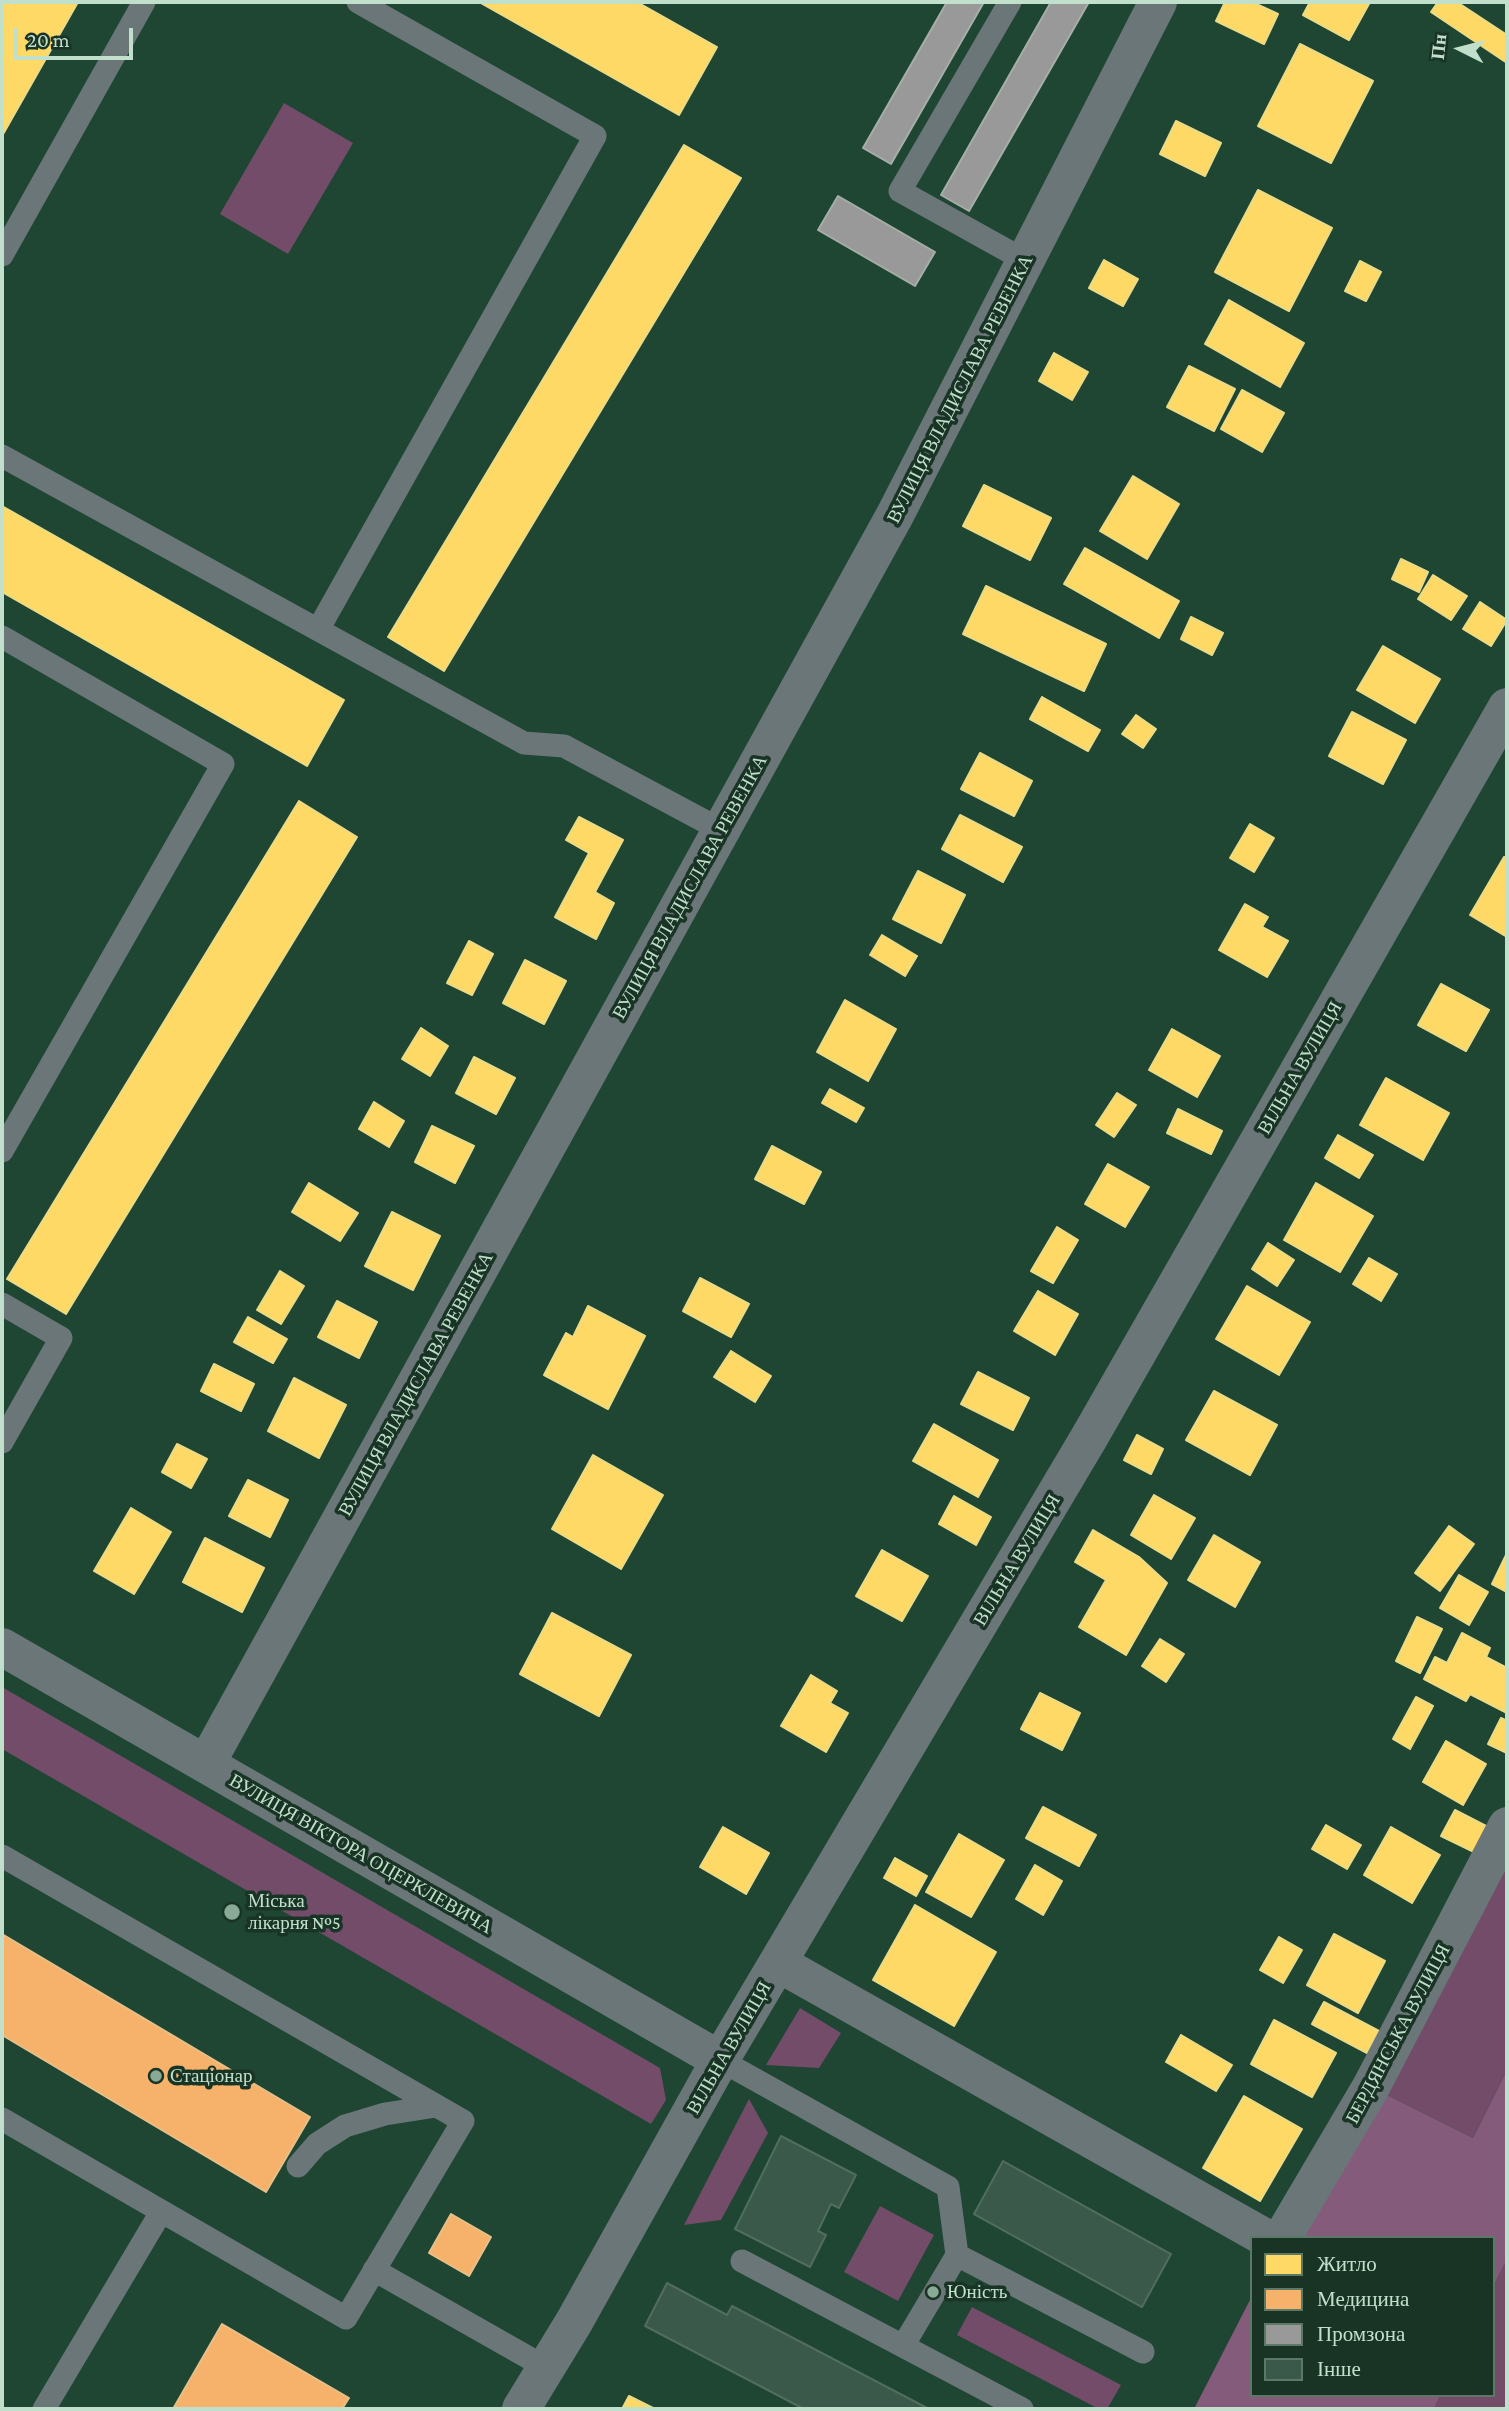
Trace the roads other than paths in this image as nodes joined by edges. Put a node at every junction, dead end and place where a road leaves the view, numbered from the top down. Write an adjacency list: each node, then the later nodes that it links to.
1 (144, 2): 5 (lane)
2 (358, 2): 8 (lane)
3 (1010, 2): 6 (lane)
4 (1158, 2): 6 (street, ВУЛИЦЯ ВЛАДИСЛАВА РЕВЕНКА)
5 (2, 255)
6 (1026, 261): 11 (street, ВУЛИЦЯ ВЛАДИСЛАВА РЕВЕНКА)
7 (2, 456): 8 (lane)
8 (318, 628): 11 (lane)
9 (2, 637): 12 (lane)
10 (1507, 706): 19 (street, ВІЛЬНА ВУЛИЦЯ)
11 (721, 830): 16 (street, ВУЛИЦЯ ВЛАДИСЛАВА РЕВЕНКА)
12 (2, 1151)
13 (2, 1304): 14 (lane)
14 (2, 1442)
15 (2, 1647): 16 (street, ВУЛИЦЯ ВІКТОРА ОЦЕРКЛЕВИЧА)
16 (206, 1764): 20 (street, ВУЛИЦЯ ВІКТОРА ОЦЕРКЛЕВИЧА)
17 (1507, 1826): 26 (street, БЕРДЯНСЬКА ВУЛИЦЯ)
18 (2, 1856): 21 (lane)
19 (778, 1963): 20 (street, ВІЛЬНА ВУЛИЦЯ); 25 (street)
20 (720, 2060): 27 (lane); 32 (street, ВІЛЬНА ВУЛИЦЯ)
21 (436, 2106): 23 (lane); 29 (lane)
22 (2, 2119): 24 (lane)
23 (298, 2166)
24 (162, 2212): 29 (lane); 33 (lane)
25 (1262, 2236)
26 (1283, 2236)
27 (957, 2255): 30 (lane); 31 (lane)
28 (742, 2260): 30 (lane)
29 (374, 2270): 32 (lane)
30 (903, 2346): 35 (lane)
31 (1143, 2352)
32 (545, 2367): 34 (street, ВІЛЬНА ВУЛИЦЯ)
33 (44, 2409)
34 (521, 2409)
35 (1022, 2409)

